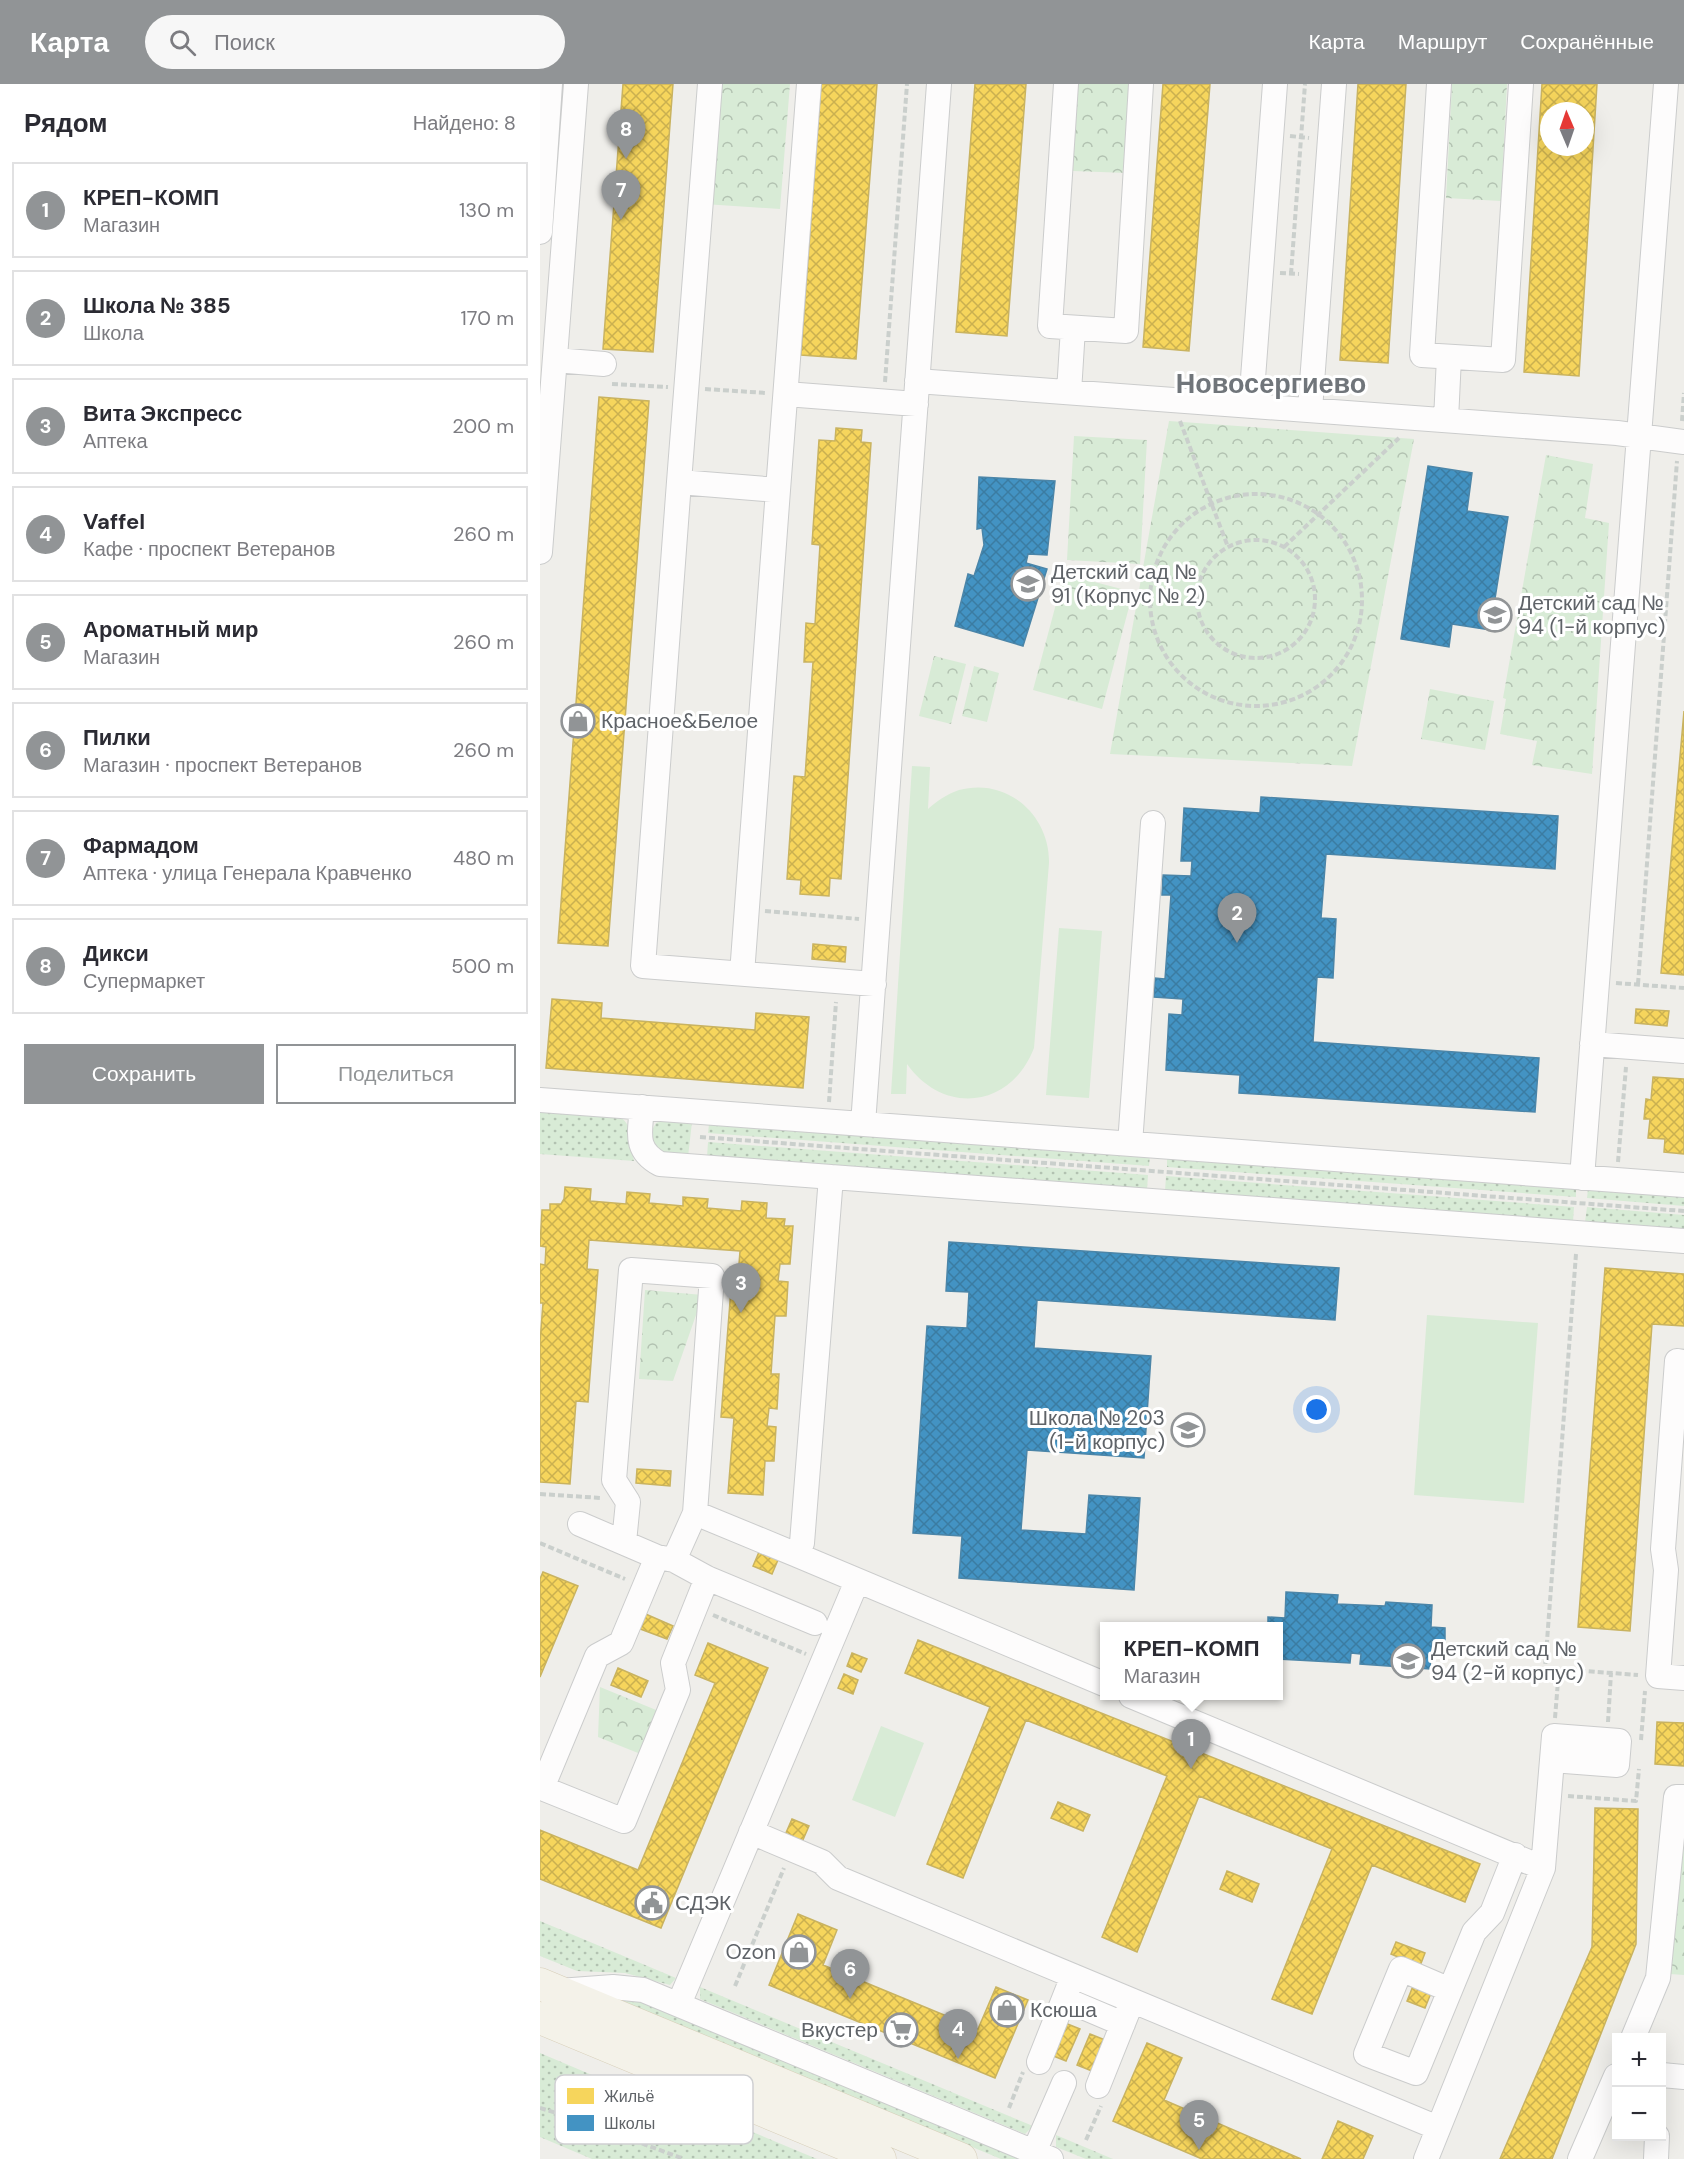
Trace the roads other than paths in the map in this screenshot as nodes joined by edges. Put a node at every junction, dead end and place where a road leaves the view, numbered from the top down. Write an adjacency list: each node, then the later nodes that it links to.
1 (550, 84): 13 (street)
2 (576, 84): 14 (street)
3 (710, 84): 29 (street)
4 (809, 84): 22 (street)
5 (939, 84): 20 (street)
6 (1066, 84): 16 (street)
7 (1141, 84): 16 (street)
8 (1275, 84): 23 (street)
9 (1334, 84): 24 (street)
10 (1439, 84): 17 (street)
11 (1521, 84): 17 (street)
12 (1666, 84): 26 (street)
13 (543, 139): 14 (street); 15 (street)
14 (573, 141): 18 (street)
15 (540, 232)
16 (1073, 328): 21 (street)
17 (1449, 357): 25 (street)
18 (555, 360): 19 (street); 28 (street)
19 (604, 364)
20 (916, 392): 21 (street); 22 (street); 34 (street)
21 (1069, 392): 23 (street)
22 (786, 394): 30 (street)
23 (1251, 405): 24 (street)
24 (1310, 410): 25 (street)
25 (1446, 420): 26 (street)
26 (1639, 436): 27 (street); 35 (street)
27 (1681, 442)
28 (543, 472): 31 (street)
29 (680, 482): 30 (street); 33 (street)
30 (778, 490): 33 (street)
31 (540, 552)
32 (1153, 823): 40 (street)
33 (742, 974): 34 (street)
34 (874, 984): 39 (street)
35 (1592, 1044): 36 (street); 42 (street)
36 (1684, 1051)
37 (540, 1100): 38 (street)
38 (642, 1107): 39 (street); 41 (street)
39 (863, 1124): 40 (street)
40 (1130, 1144): 42 (street)
41 (831, 1177): 44 (street); 49 (street)
42 (1582, 1178): 43 (street)
43 (1684, 1185)
44 (1684, 1241)
45 (1684, 1362): 51 (street)
46 (695, 1513): 48 (street); 49 (street); 50 (street)
47 (580, 1524): 48 (street)
48 (624, 1542): 50 (street)
49 (797, 1555): 53 (street)
50 (666, 1558): 52 (street); 52 (street)
51 (1675, 1570): 55 (street)
52 (707, 1578): 54 (street)
53 (857, 1581): 56 (street); 60 (street)
54 (815, 1623)
55 (1684, 1678)
56 (1100, 1682)
57 (1143, 1700): 61 (street)
58 (1552, 1760): 58 (street); 62 (street)
59 (1684, 1797): 71 (street)
60 (751, 1832): 63 (street); 68 (street)
61 (1515, 1856): 62 (street); 65 (street)
62 (1543, 1868): 81 (street)
63 (1073, 1976): 66 (street); 67 (street)
64 (548, 1987): 68 (street); 85 (main road)
65 (1450, 1990)
66 (1064, 1999): 70 (street); 72 (street)
67 (1132, 2001): 70 (street); 81 (street)
68 (679, 2004): 83 (street)
69 (540, 2018): 73 (main road)
70 (1123, 2024): 77 (street)
71 (1635, 2033)
72 (1039, 2062)
73 (677, 2075)
74 (1666, 2075): 75 (street)
75 (1684, 2077)
76 (1064, 2083): 83 (street)
77 (1098, 2086)
78 (1612, 2087): 87 (street)
79 (1412, 2100): 81 (street)
80 (753, 2106): 84 (main road)
81 (1441, 2121): 86 (street)
82 (1657, 2141): 88 (street)
83 (1042, 2156)
84 (880, 2159)
85 (961, 2159)
86 (1426, 2159)
87 (1580, 2159)
88 (1656, 2159)

